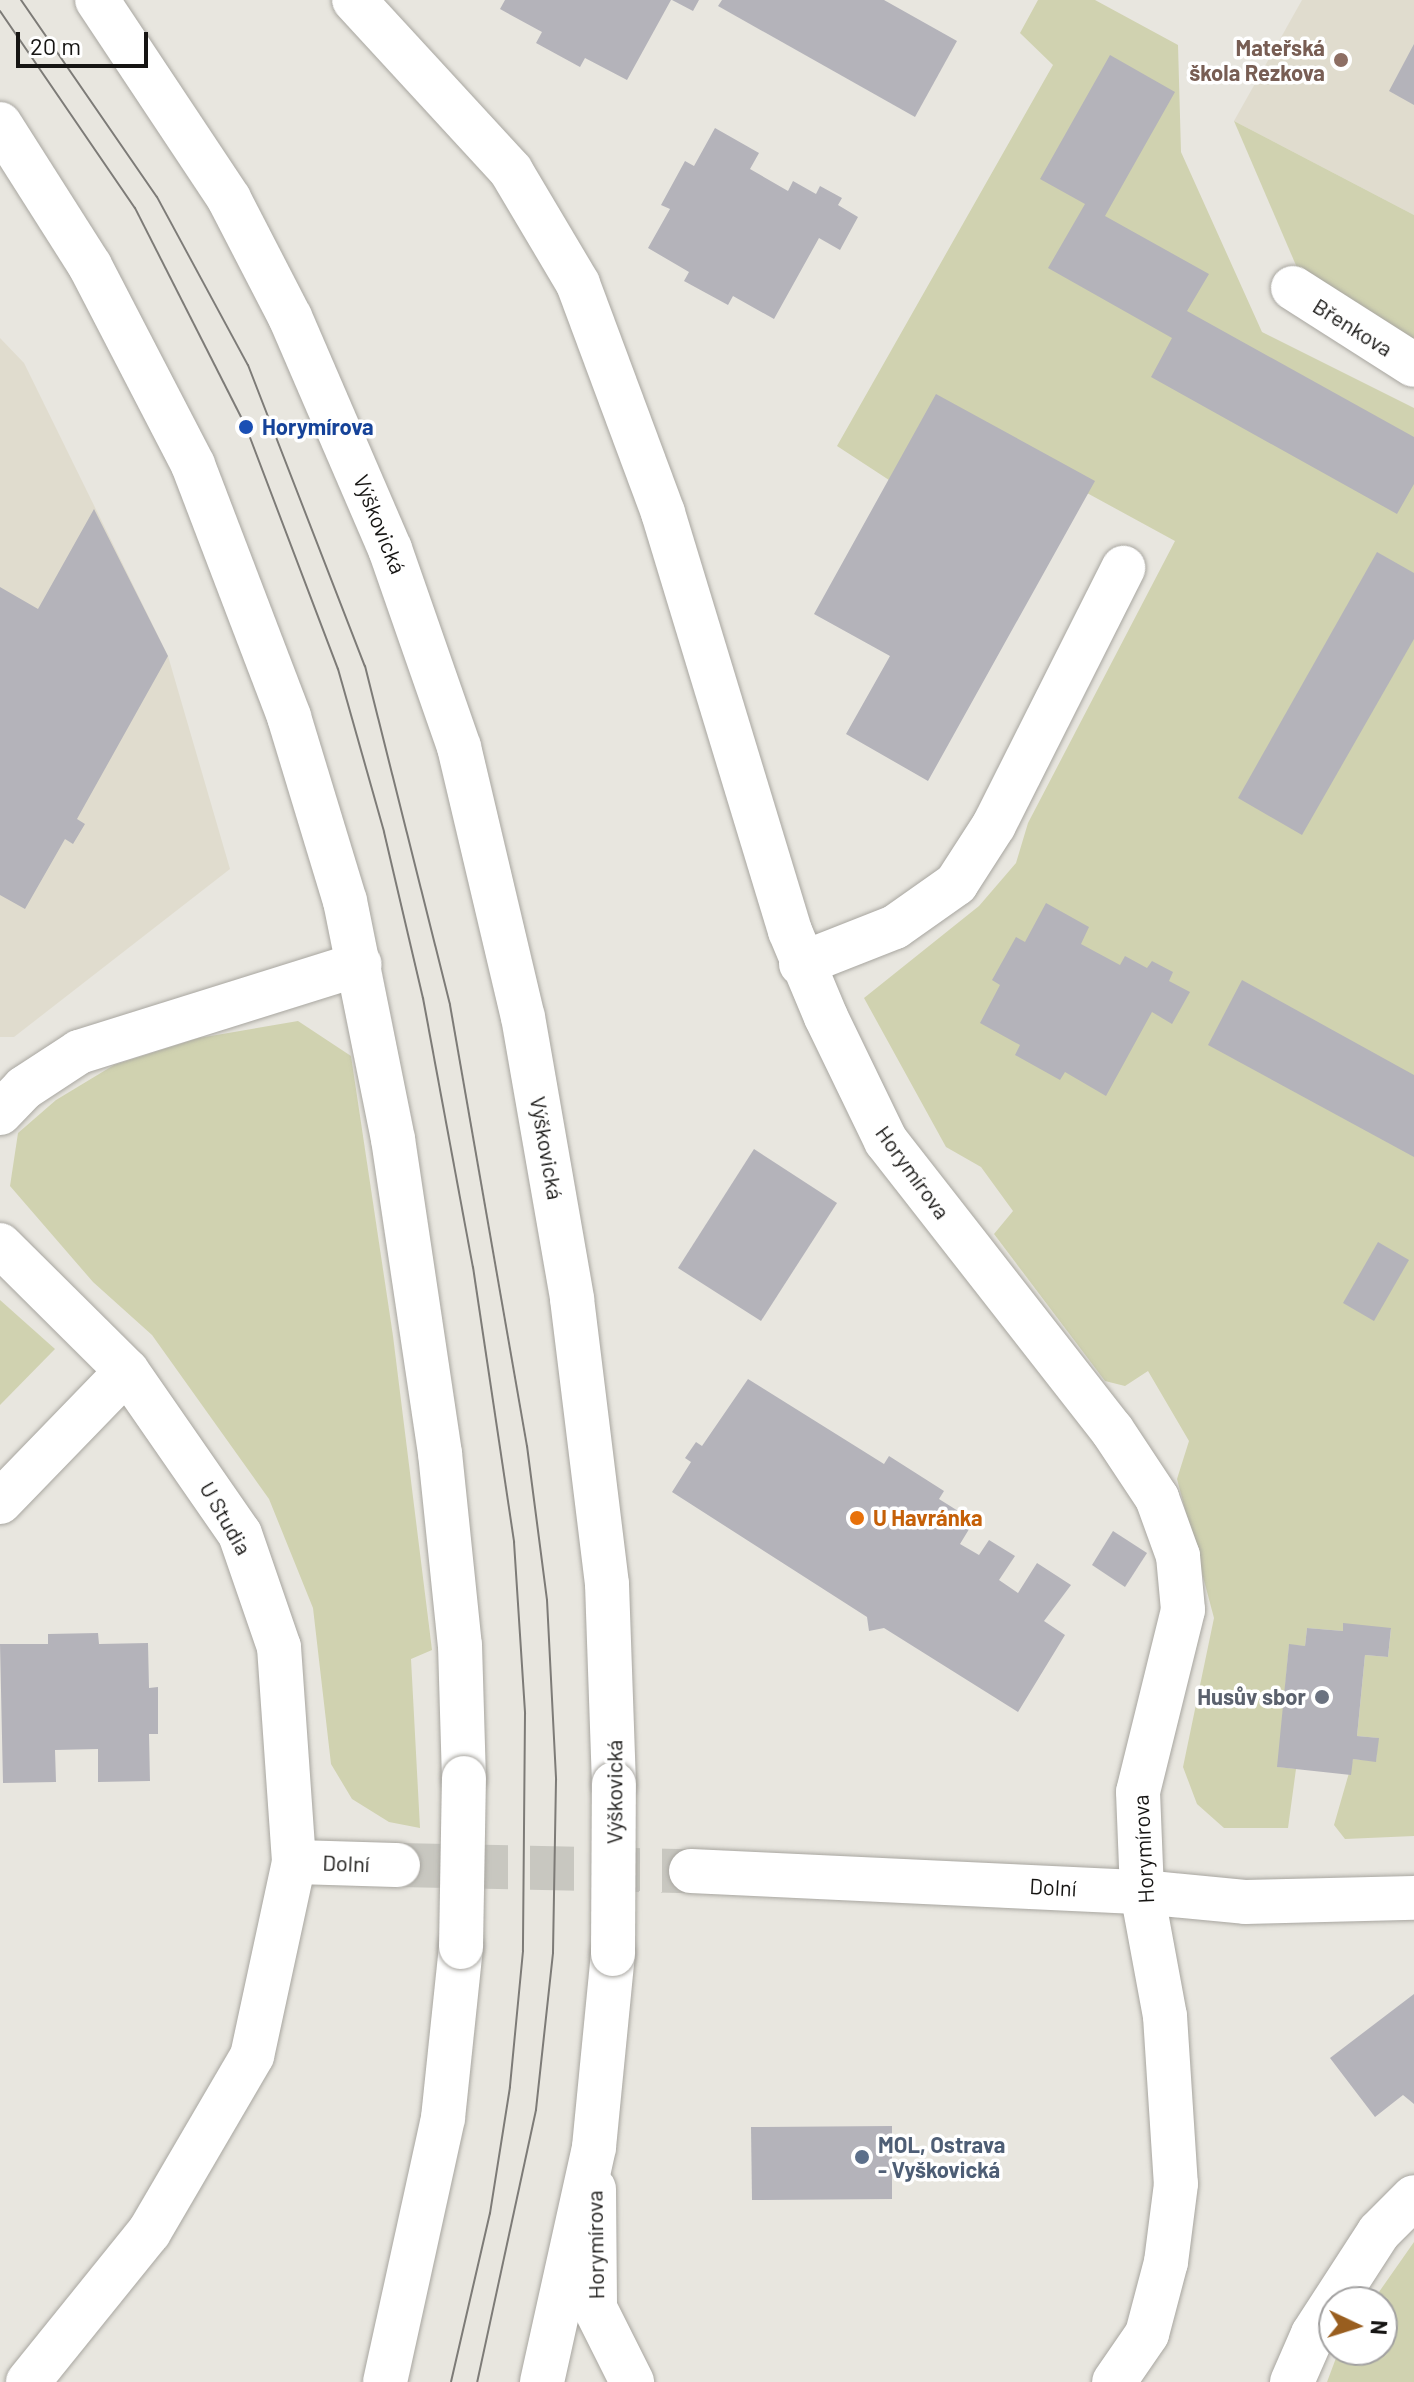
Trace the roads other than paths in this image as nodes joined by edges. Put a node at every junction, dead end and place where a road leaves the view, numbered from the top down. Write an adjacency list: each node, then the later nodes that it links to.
1 (97, 0): 18 (street, Výškovická, bridge)
2 (354, 0): 8 (street, Horymírova)
3 (0, 124): 7 (street)
4 (1293, 288): 5 (street, Břenkova)
5 (1414, 365)
6 (1123, 568): 8 (street)
7 (360, 964): 9 (street); 21 (street, bridge)
8 (801, 964): 16 (street, Horymírova)
9 (0, 1113)
10 (0, 1245): 11 (street, U Studia)
11 (127, 1371): 12 (street); 13 (street, U Studia)
12 (0, 1502)
13 (294, 1862): 14 (street, Dolní); 20 (street, U Studia)
14 (398, 1865)
15 (691, 1871): 16 (street, Dolní)
16 (1142, 1892): 17 (street, Dolní); 24 (street, Horymírova)
17 (1414, 1898)
18 (594, 2147): 22 (street, Výškovická); 23 (street, Horymírova)
19 (1414, 2197): 25 (street)
20 (24, 2377)
21 (385, 2382)
22 (542, 2382)
23 (632, 2382)
24 (1114, 2382)
25 (1292, 2382)

